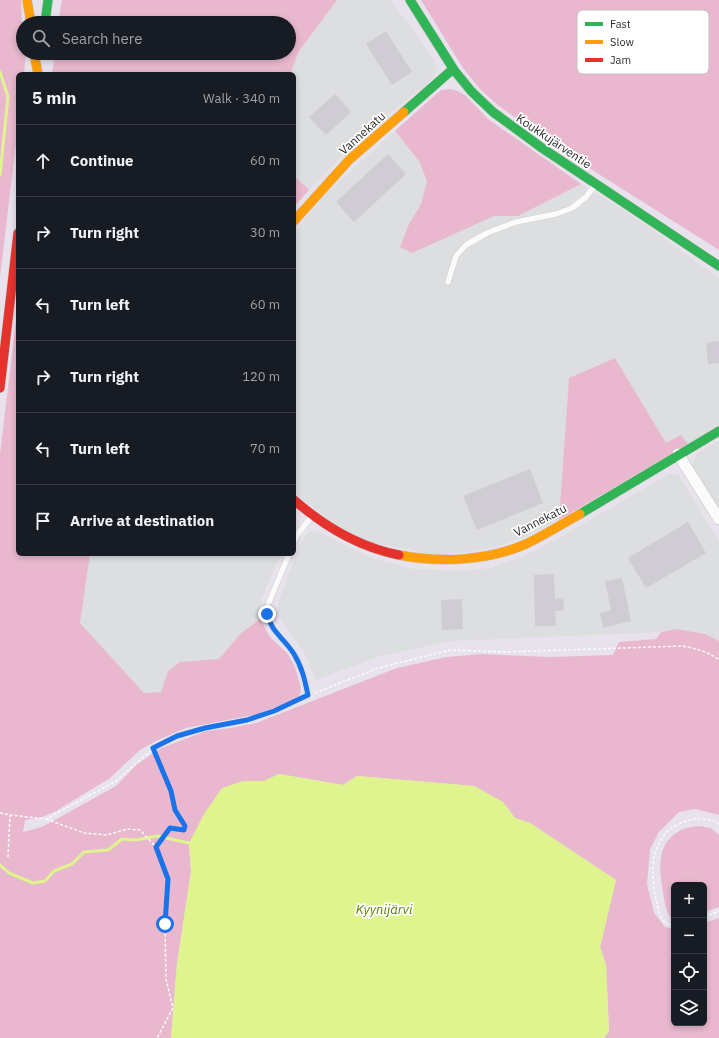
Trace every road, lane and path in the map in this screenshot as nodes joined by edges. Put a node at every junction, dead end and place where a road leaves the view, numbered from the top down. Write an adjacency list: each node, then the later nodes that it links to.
1 (27, 0): 5 (main road)
2 (48, 0): 6 (main road)
3 (53, 0): 7 (main road)
4 (410, 0): 10 (main road, Koukkujärventie)
5 (30, 16)
6 (45, 16)
7 (46, 16)
8 (35, 60): 11 (main road)
9 (40, 60): 12 (main road)
10 (453, 69): 13 (main road, Koukkujärventie); 14 (main road, Vannekatu)
11 (38, 72)
12 (38, 72)
13 (596, 184): 16 (main road, Koukkujärventie); 17 (lane)
14 (296, 219)
15 (16, 250): 18 (main road)
16 (719, 266)
17 (448, 282)
18 (0, 388)
19 (719, 431): 20 (main road, Vannekatu)
20 (678, 454): 22 (main road, Vannekatu); 23 (street)
21 (296, 502): 22 (main road, Vannekatu)
22 (312, 516): 24 (lane)
23 (719, 519)
24 (296, 537)
25 (288, 556): 27 (lane)
26 (719, 660): 27 (path)
27 (308, 695): 28 (path)
28 (153, 748): 31 (path); 33 (path)
29 (0, 813): 30 (path)
30 (10, 815): 31 (path); 34 (path)
31 (46, 819): 33 (path)
32 (719, 824): 37 (path)
33 (156, 847): 38 (path)
34 (8, 857)
35 (719, 911): 36 (path)
36 (707, 916)
37 (671, 925)
38 (157, 1038)

